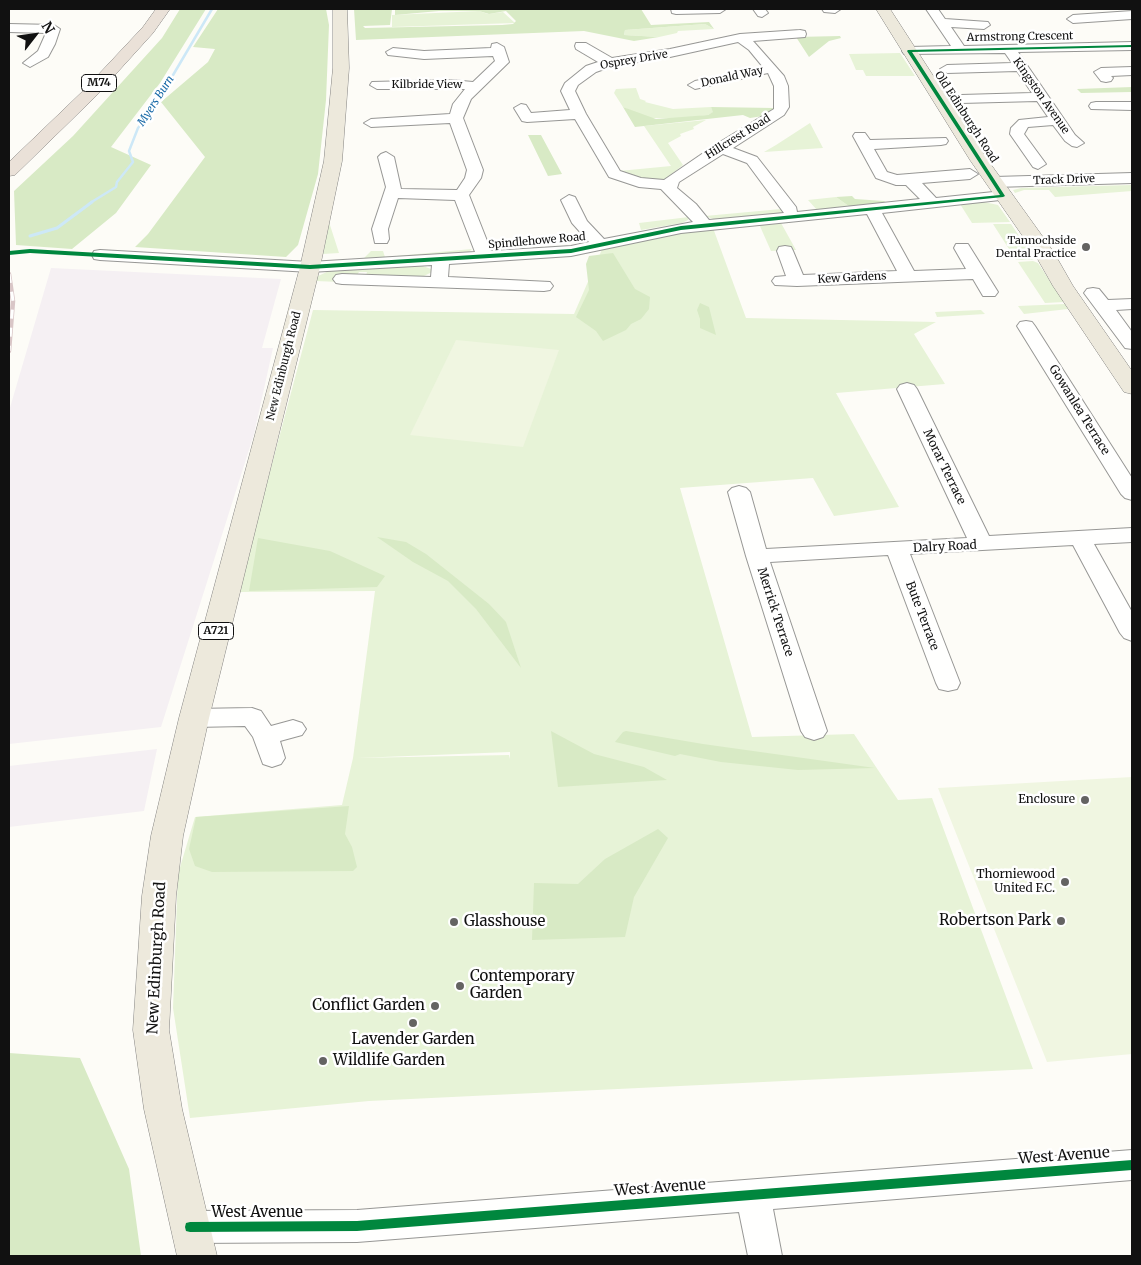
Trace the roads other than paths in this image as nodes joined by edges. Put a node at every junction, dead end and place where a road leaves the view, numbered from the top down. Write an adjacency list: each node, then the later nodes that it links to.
1 (163, 9): 45 (highway, M74)
2 (340, 9): 69 (main road, New Edinburgh Road / A721)
3 (720, 9): 8 (street)
4 (828, 9): 5 (street)
5 (835, 9)
6 (883, 9): 20 (main road, Old Edinburgh Road)
7 (932, 9): 10 (street)
8 (677, 12)
9 (1132, 15): 17 (street)
10 (943, 23): 11 (street); 19 (street)
11 (990, 26)
12 (9, 28): 24 (street)
13 (800, 34): 14 (street, Osprey Drive)
14 (740, 38): 23 (street, Osprey Drive); 27 (street, Hillcrest Road)
15 (581, 46): 23 (street)
16 (1132, 46): 17 (street, Armstrong Crescent)
17 (1097, 47): 18 (street, Armstrong Crescent)
18 (1008, 48): 19 (street, Armstrong Crescent); 26 (street, Kingston Avenue)
19 (960, 50): 20 (street, Armstrong Crescent)
20 (909, 51): 54 (main road, Old Edinburgh Road)
21 (392, 52): 33 (street)
22 (105, 54): 25 (highway, M74)
23 (610, 62): 39 (street, Osprey Drive)
24 (30, 63)
25 (93, 66)
26 (1022, 67): 28 (street); 34 (street, Kingston Avenue)
27 (770, 69): 31 (street, Donald Way); 46 (street, Hillcrest Road)
28 (946, 69)
29 (1132, 71): 30 (street)
30 (1106, 78)
31 (679, 82)
32 (377, 85): 33 (street, Kilbride View)
33 (476, 86): 40 (street)
34 (1040, 97): 35 (street); 41 (street, Kingston Avenue)
35 (961, 99)
36 (1096, 106): 37 (street)
37 (1132, 106)
38 (521, 108): 39 (street)
39 (579, 114): 53 (street, Osprey Drive)
40 (456, 118): 42 (street); 56 (street)
41 (1057, 120): 44 (street, Kingston Avenue); 48 (street)
42 (371, 123)
43 (941, 141): 52 (street)
44 (1077, 143)
45 (19, 146): 49 (highway, M74)
46 (720, 148): 53 (street, Hillcrest Road); 60 (street)
47 (386, 157): 55 (street)
48 (1038, 164)
49 (9, 170)
50 (970, 174): 52 (street)
51 (1132, 178): 54 (street, Track Drive)
52 (910, 180): 58 (street)
53 (669, 185): 61 (street)
54 (999, 189): 58 (street, Spindlehowe Road); 79 (main road, Old Edinburgh Road)
55 (393, 193): 56 (street); 62 (street)
56 (461, 195): 67 (street)
57 (569, 200): 63 (street)
58 (932, 203): 59 (street, Spindlehowe Road)
59 (872, 209): 61 (street, Spindlehowe Road); 71 (street, Kew Gardens)
60 (790, 210)
61 (704, 225): 63 (street, Spindlehowe Road)
62 (376, 232)
63 (600, 245): 67 (street, Spindlehowe Road)
64 (962, 248): 70 (street)
65 (785, 251): 71 (street, Kew Gardens)
66 (100, 255): 69 (street, Spindlehowe Road)
67 (485, 257): 68 (street, Spindlehowe Road)
68 (441, 260): 69 (street, Spindlehowe Road); 73 (street)
69 (310, 267): 90 (main road, New Edinburgh Road / A721)
70 (978, 274): 71 (street, Kew Gardens); 75 (street)
71 (908, 276)
72 (355, 277): 73 (street)
73 (439, 282): 74 (street)
74 (544, 286)
75 (989, 292)
76 (1132, 304): 78 (street)
77 (1026, 326): 82 (street, Gowanlea Terrace)
78 (1132, 344)
79 (1132, 387)
80 (907, 389): 85 (street, Morar Terrace)
81 (739, 492): 87 (street, Merrick Terrace)
82 (1132, 494)
83 (1132, 535): 84 (street, Dalry Road)
84 (1080, 538): 85 (street, Dalry Road); 88 (street)
85 (982, 545): 86 (street, Dalry Road)
86 (897, 549): 87 (street, Dalry Road); 89 (street, Bute Terrace)
87 (757, 556): 92 (street, Merrick Terrace)
88 (1132, 633)
89 (948, 683)
90 (194, 718): 91 (street); 95 (main road, New Edinburgh Road / A721)
91 (293, 729)
92 (814, 731)
93 (1132, 1165): 94 (street, West Avenue)
94 (753, 1195): 95 (street, West Avenue); 96 (street)
95 (193, 1242)
96 (765, 1256)

